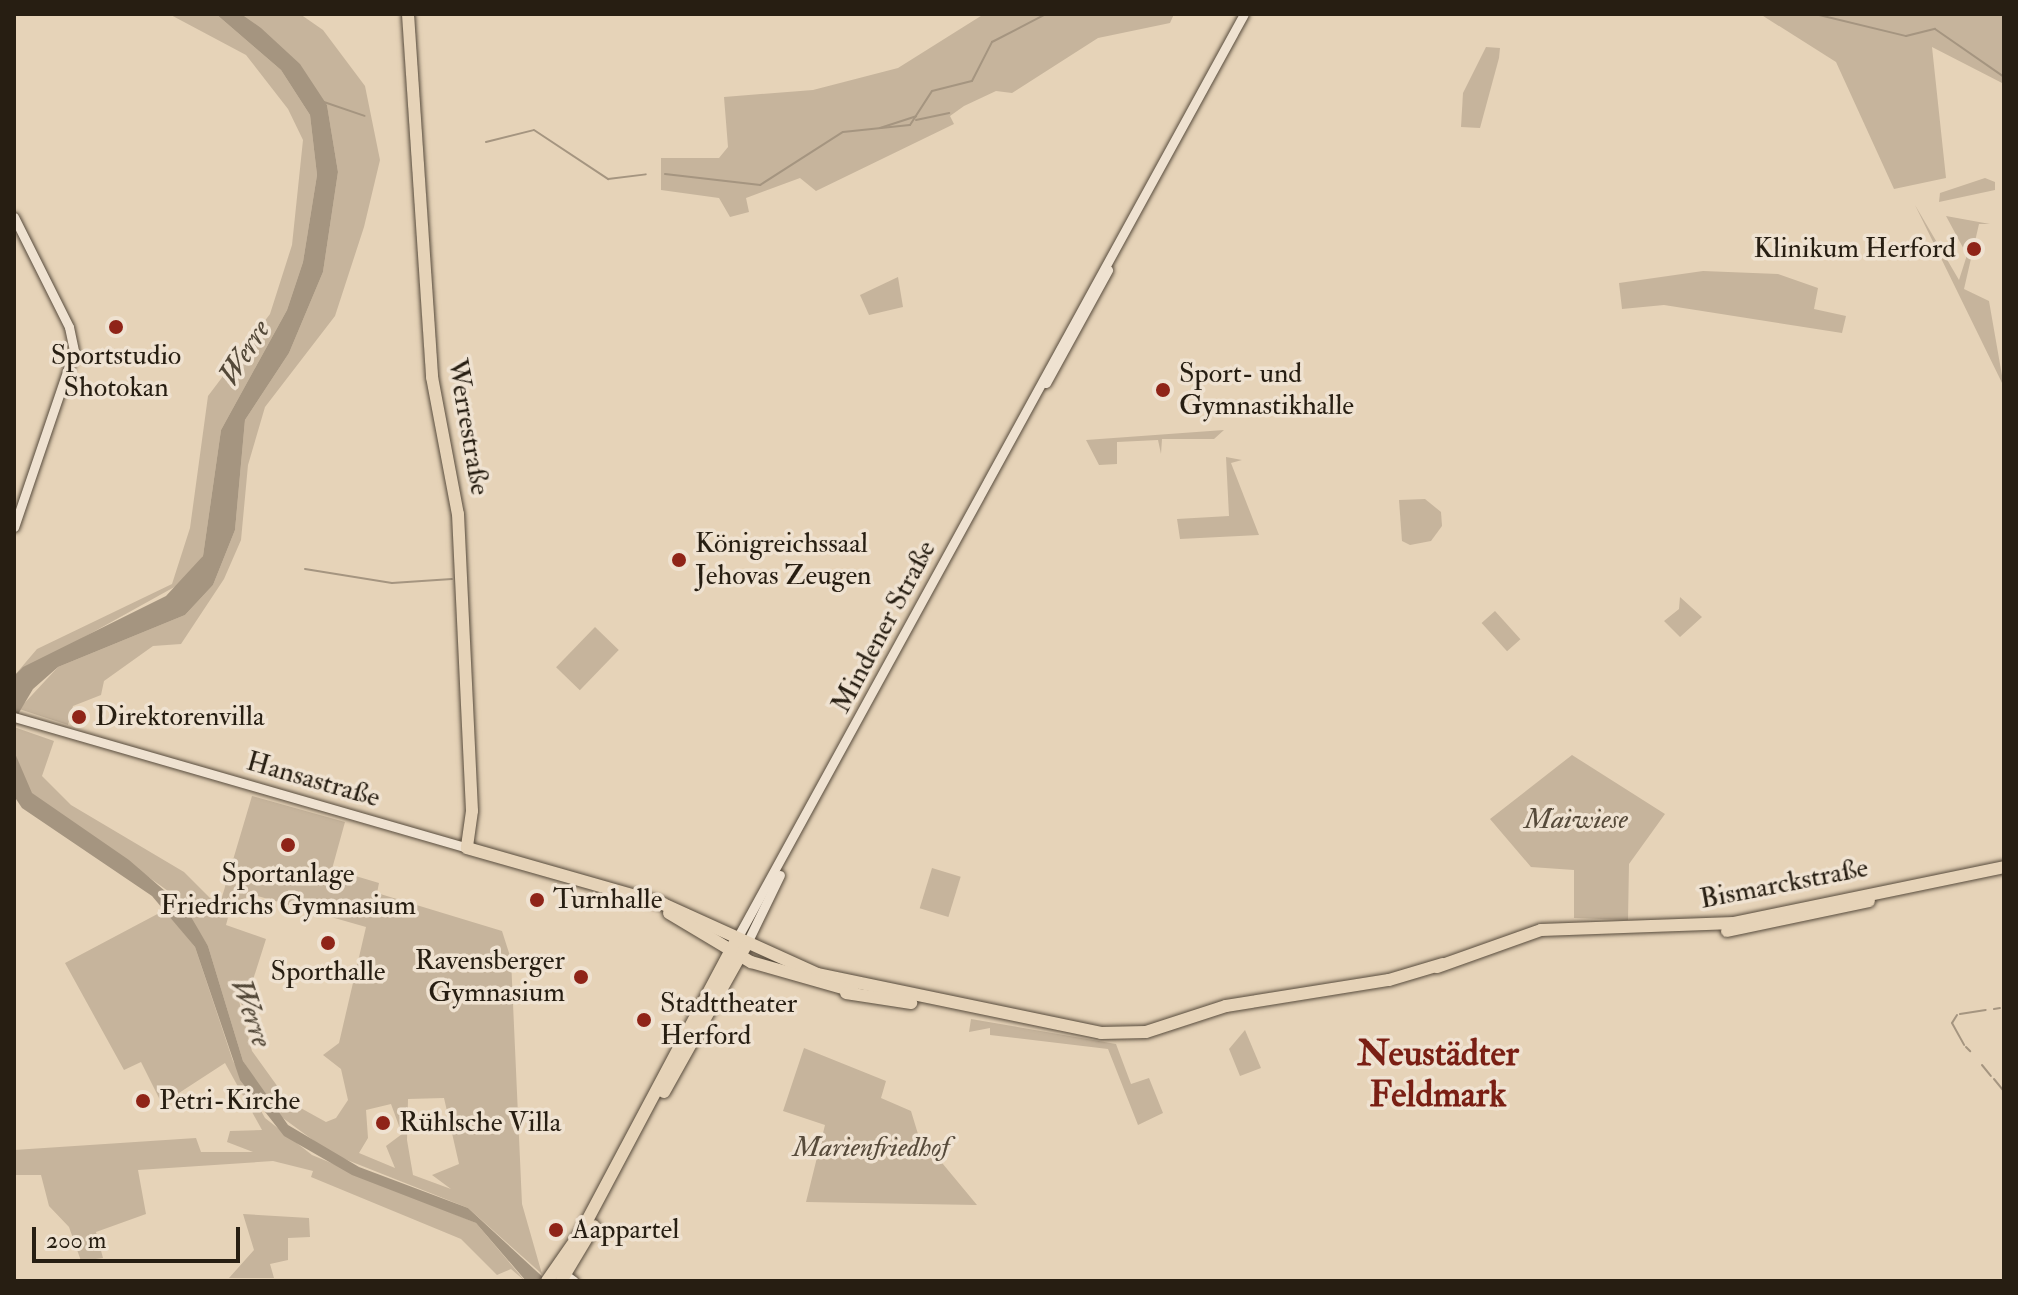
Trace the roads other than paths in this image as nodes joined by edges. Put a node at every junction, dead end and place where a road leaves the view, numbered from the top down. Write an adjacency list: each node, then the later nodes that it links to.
1 (408, 14): 6 (main road, Werrestraße)
2 (1244, 14): 8 (street, Mindener Straße)
3 (14, 217): 4 (street)
4 (14, 527)
5 (14, 717): 6 (street, Hansastraße)
6 (467, 848): 8 (main road, Hansastraße)
7 (2004, 867): 10 (main road, Bismarckstraße)
8 (737, 949): 9 (main road, Bismarckstraße); 10 (main road, Bismarckstraße); 12 (main road, Mindener Straße)
9 (820, 986): 10 (main road, Bismarckstraße); 11 (main road)
10 (934, 1000)
11 (911, 1003)
12 (560, 1277)

